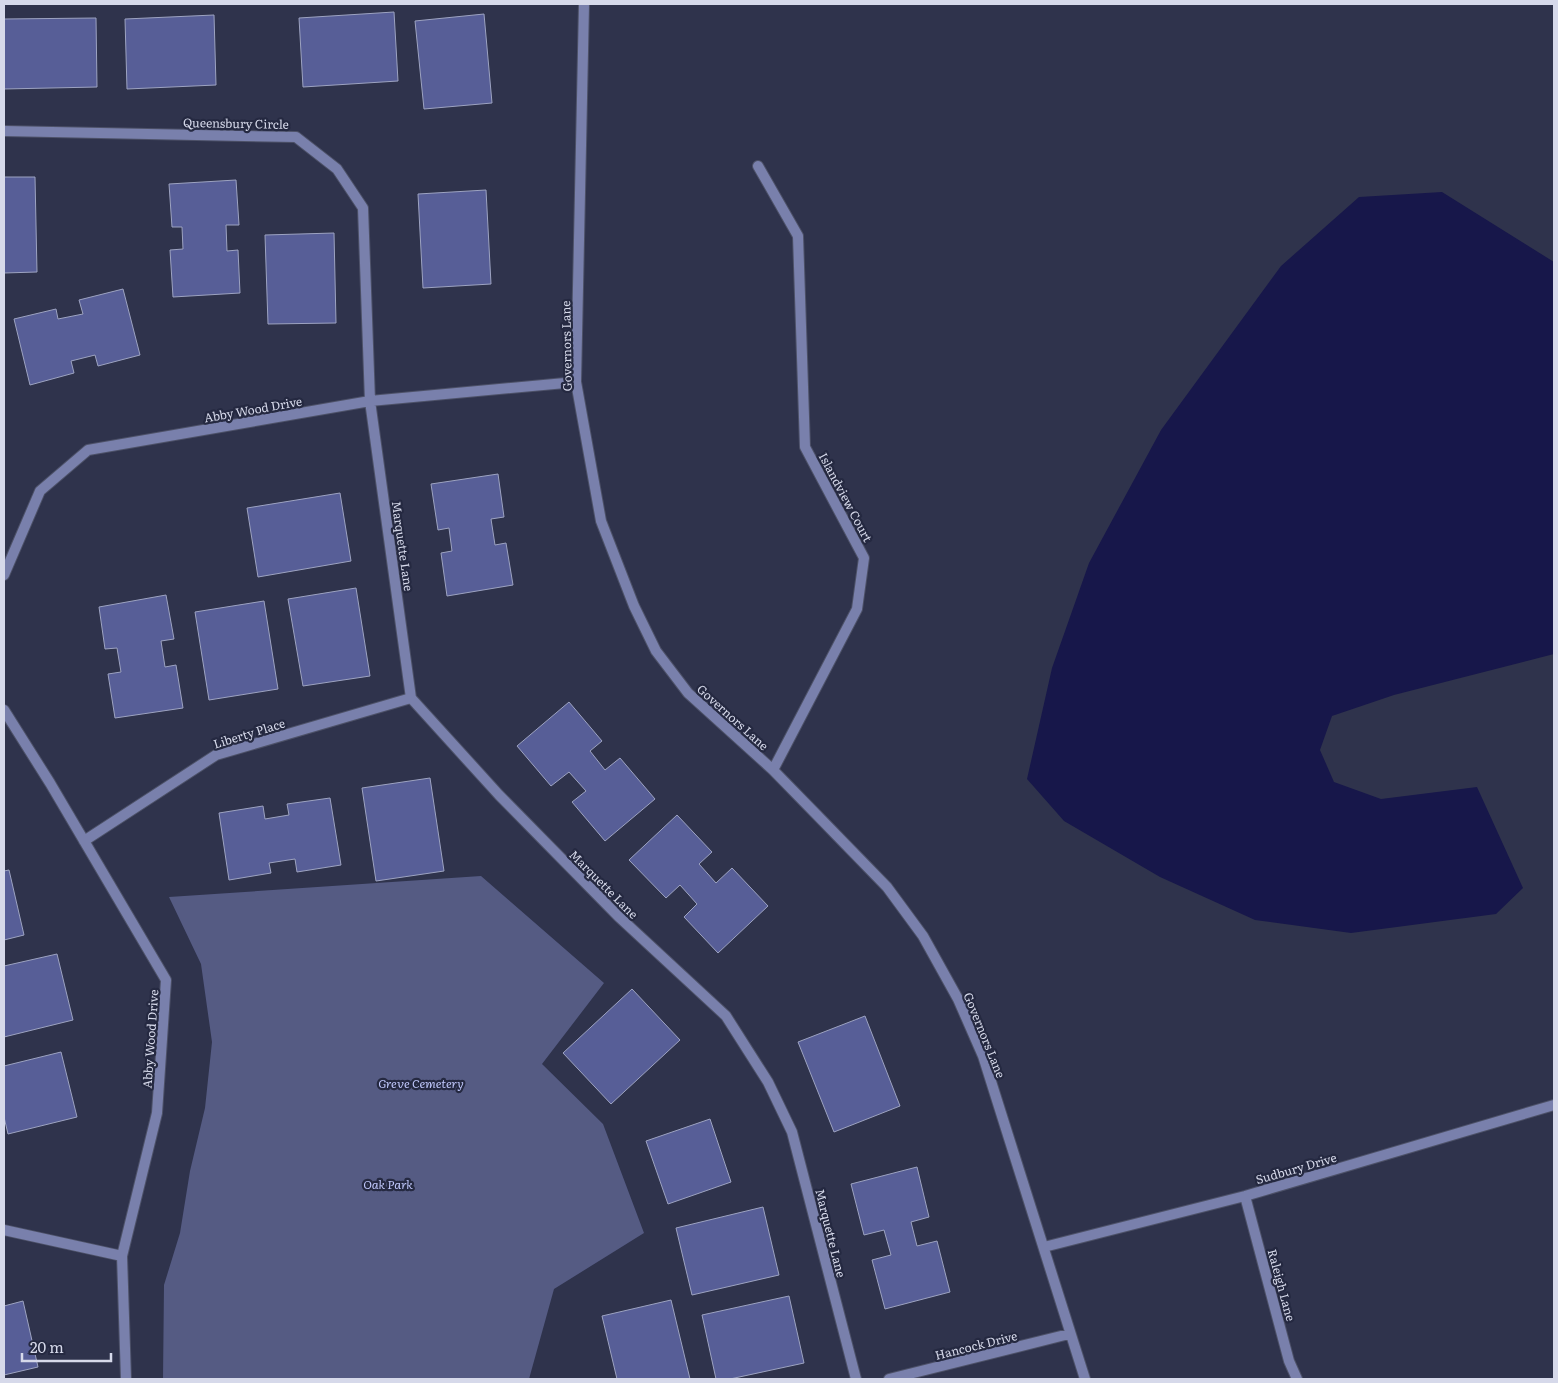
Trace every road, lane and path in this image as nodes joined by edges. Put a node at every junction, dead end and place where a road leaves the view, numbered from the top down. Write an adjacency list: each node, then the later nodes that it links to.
1 (584, 4): 4 (street, Governors Lane)
2 (4, 131): 5 (street, Queensbury Circle)
3 (758, 166): 9 (street, Islandview Court)
4 (576, 382): 5 (street, Abby Wood Drive); 9 (street, Governors Lane)
5 (370, 401): 6 (street, Abby Wood Drive); 7 (street, Marquette Lane)
6 (4, 575)
7 (411, 698): 10 (street, Liberty Place); 18 (street, Marquette Lane)
8 (4, 710): 10 (street, Abby Wood Drive)
9 (773, 770): 14 (street, Governors Lane)
10 (84, 841): 15 (street, Abby Wood Drive)
11 (1554, 1105): 12 (street, Sudbury Drive)
12 (1245, 1196): 14 (street, Sudbury Drive); 21 (street, Raleigh Lane)
13 (4, 1230): 15 (street)
14 (1044, 1247): 16 (street, Governors Lane)
15 (122, 1256): 17 (street, Abby Wood Drive)
16 (1069, 1334): 19 (street, Hancock Drive); 20 (street, Governors Lane)
17 (126, 1379)
18 (856, 1379)
19 (889, 1379)
20 (1085, 1379)
21 (1297, 1379)

